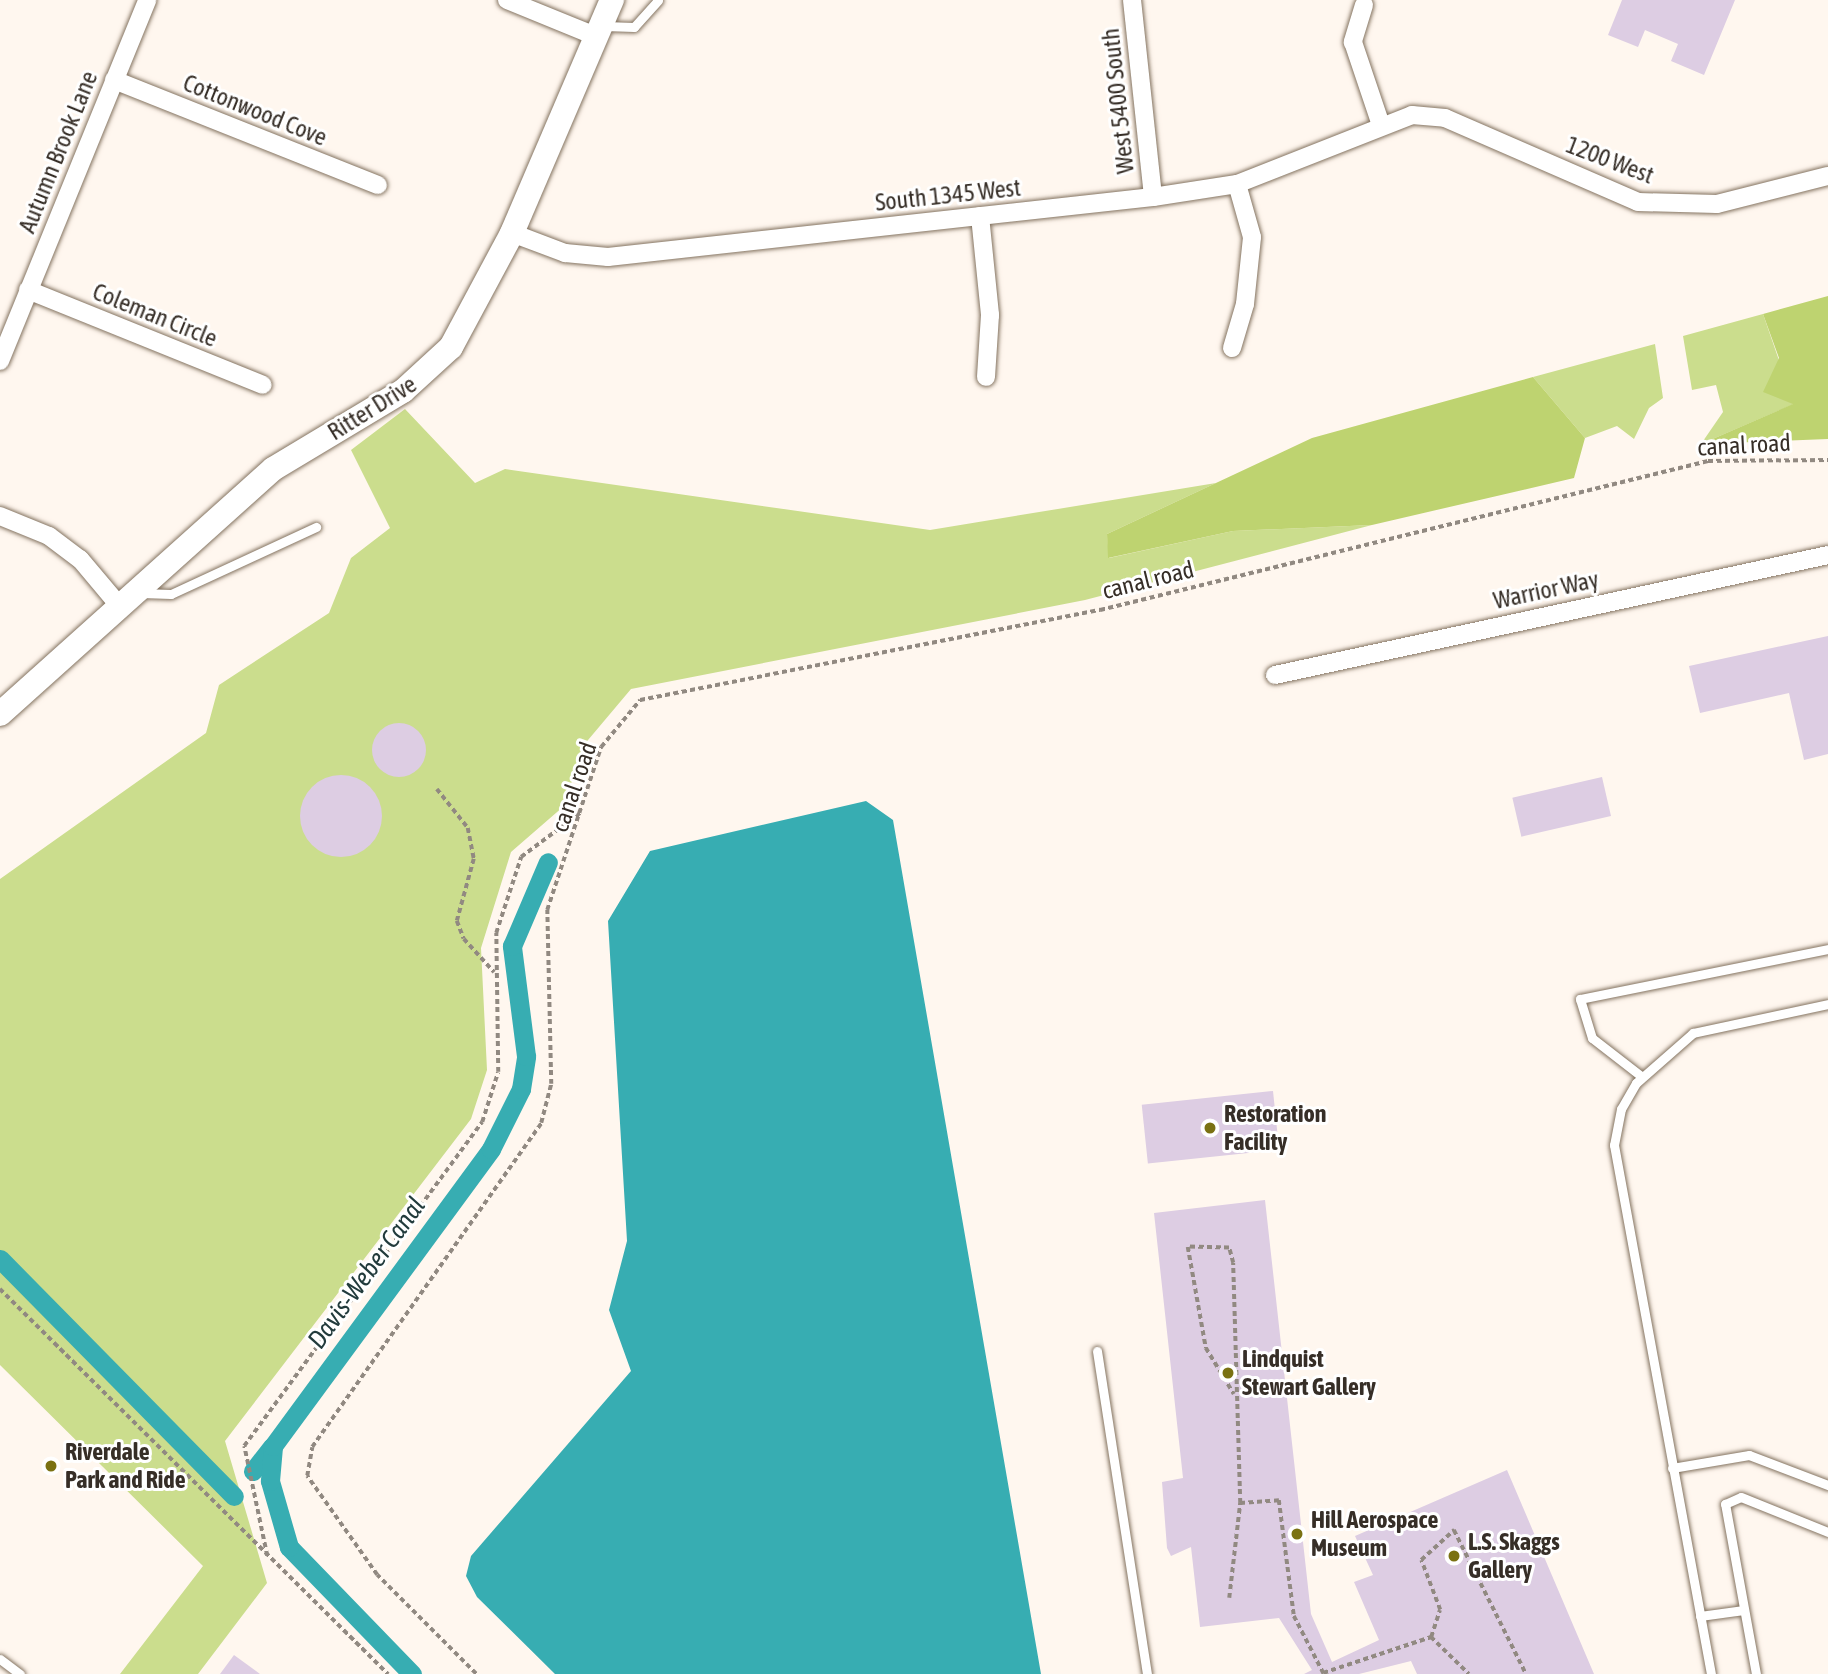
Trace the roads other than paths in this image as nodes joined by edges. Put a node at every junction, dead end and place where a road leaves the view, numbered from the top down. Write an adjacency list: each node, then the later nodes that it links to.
1 (147, 0): 8 (street, Autumn Brook Lane)
2 (507, 0): 7 (street)
3 (612, 0): 7 (street, Ritter Drive)
4 (659, 0): 7 (lane)
5 (1132, 0): 13 (street, West 5400 South)
6 (1364, 5): 9 (street)
7 (597, 31): 15 (street, Ritter Drive)
8 (114, 79): 12 (street, Cottonwood Cove); 16 (street, Autumn Brook Lane)
9 (1381, 125): 10 (street, 1200 West); 11 (street, South 1345 West)
10 (1828, 176)
11 (1237, 184): 13 (street, South 1345 West); 17 (street)
12 (378, 185)
13 (1153, 197): 14 (street, South 1345 West)
14 (980, 216): 15 (street, South 1345 West); 19 (street)
15 (512, 233): 24 (street, Ritter Drive)
16 (29, 290): 18 (street, Autumn Brook Lane); 20 (street, Coleman Circle)
17 (1232, 348)
18 (0, 361)
19 (986, 377)
20 (263, 385)
21 (0, 516): 24 (street)
22 (316, 527): 24 (lane)
23 (1828, 555): 25 (street, Warrior Way)
24 (123, 598): 26 (street, Ritter Drive)
25 (1275, 675)
26 (0, 714)
27 (1828, 949): 29 (lane)
28 (1828, 1004): 29 (lane)
29 (1641, 1076): 31 (lane)
30 (1097, 1351): 38 (lane)
31 (1672, 1468): 32 (lane); 35 (lane)
32 (1828, 1485)
33 (1828, 1532): 34 (lane)
34 (1744, 1610): 35 (lane); 40 (lane)
35 (1700, 1616): 39 (lane)
36 (0, 1659): 37 (lane)
37 (20, 1674)
38 (1147, 1674)
39 (1711, 1674)
40 (1756, 1674)

